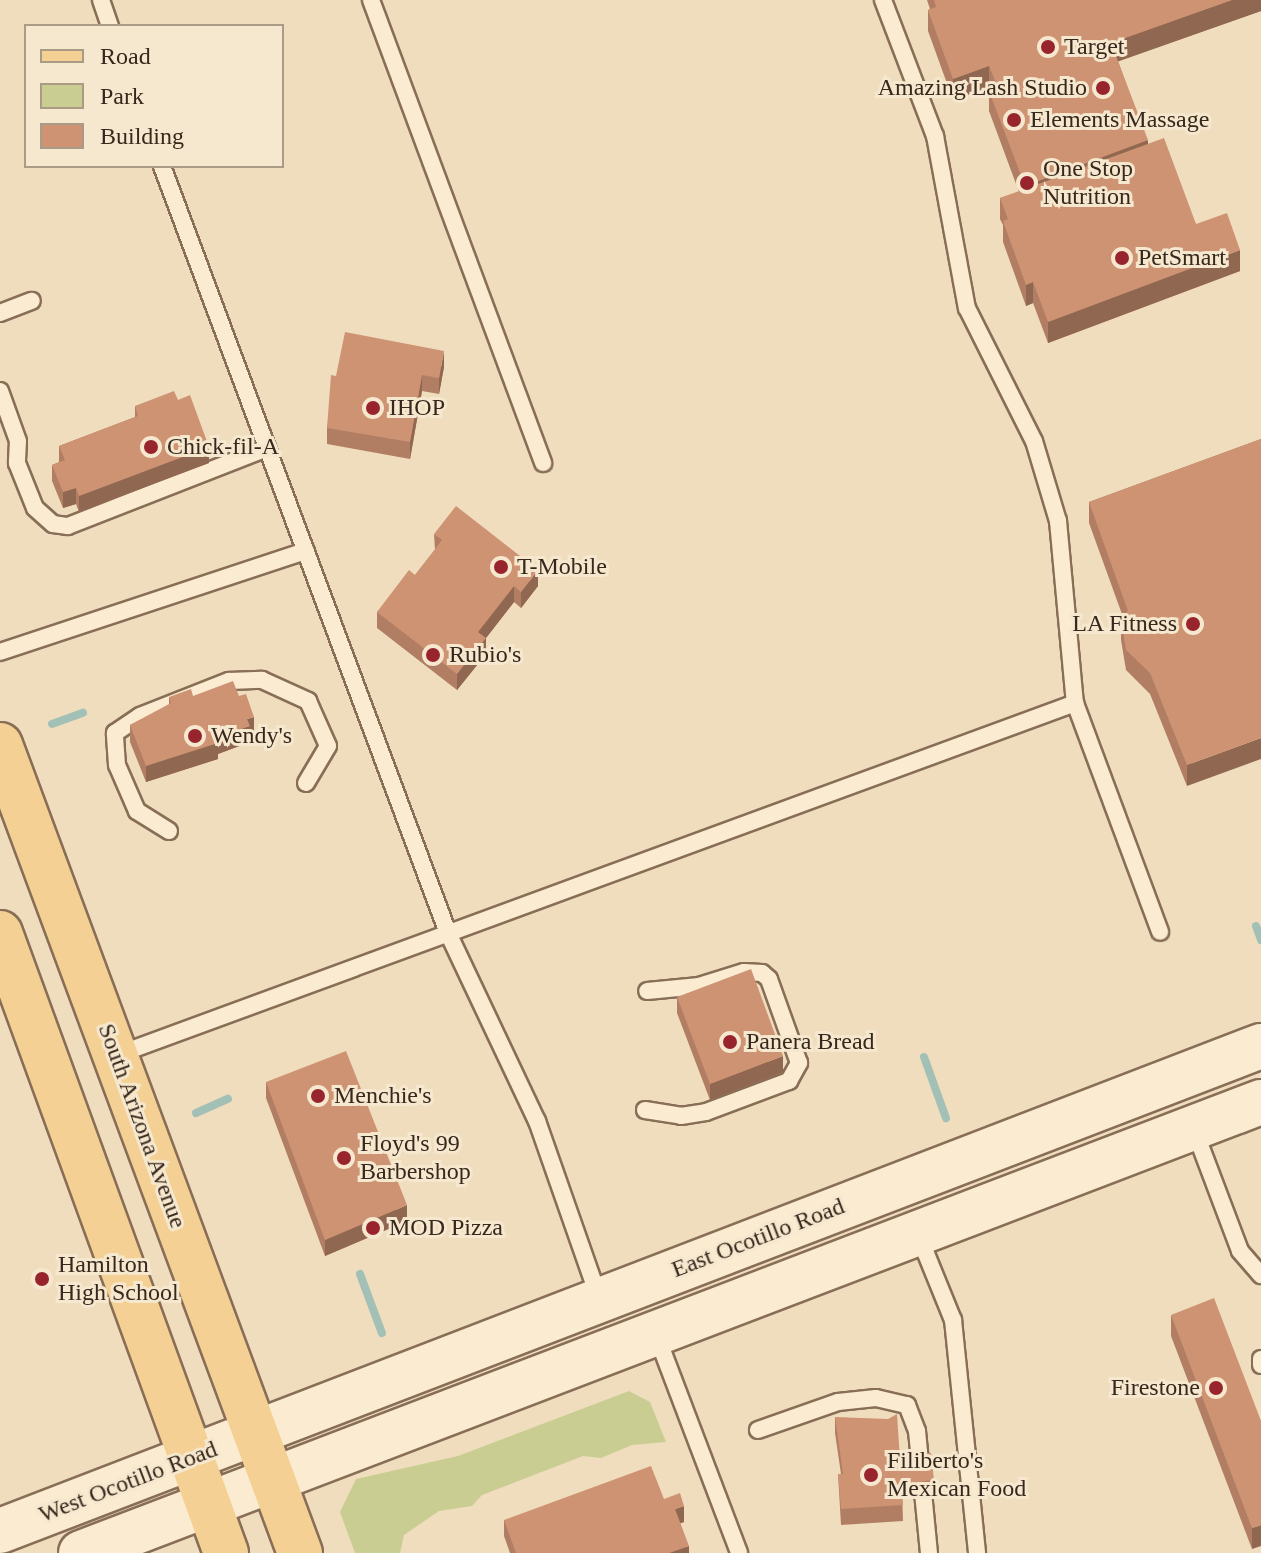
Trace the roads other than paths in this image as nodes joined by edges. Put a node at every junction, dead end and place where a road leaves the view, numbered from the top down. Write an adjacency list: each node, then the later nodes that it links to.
1 (101, 0): 4 (lane)
2 (371, 0): 10 (lane)
3 (883, 0): 13 (lane)
4 (109, 24)
5 (163, 168): 9 (lane)
6 (32, 301): 7 (lane)
7 (0, 313)
8 (0, 391): 9 (lane)
9 (267, 448): 11 (lane)
10 (543, 463)
11 (306, 551): 12 (lane); 19 (lane)
12 (0, 652)
13 (1075, 703): 17 (lane); 19 (lane)
14 (0, 745): 22 (main road, South Arizona Avenue)
15 (306, 783): 16 (lane)
16 (169, 831)
17 (1160, 932)
18 (0, 933): 33 (main road)
19 (448, 933): 22 (lane); 29 (lane)
20 (647, 991): 24 (lane)
21 (1261, 1046): 26 (main road, East Ocotillo Road)
22 (115, 1056): 32 (main road, South Arizona Avenue)
23 (1261, 1102): 25 (main road)
24 (645, 1110)
25 (1193, 1128): 27 (main road); 28 (lane)
26 (899, 1183): 27 (main road); 29 (main road, East Ocotillo Road)
27 (917, 1232): 30 (main road); 42 (lane)
28 (1261, 1275)
29 (600, 1299): 32 (main road, East Ocotillo Road)
30 (655, 1333): 34 (main road); 40 (lane)
31 (758, 1430): 41 (lane)
32 (255, 1432): 33 (main road, West Ocotillo Road); 34 (main road, South Arizona Avenue)
33 (191, 1458): 35 (main road); 36 (main road, West Ocotillo Road)
34 (273, 1480): 35 (main road, West Ocotillo Road); 39 (main road, South Arizona Avenue)
35 (208, 1503): 37 (main road, West Ocotillo Road); 38 (main road)
36 (0, 1531)
37 (81, 1553)
38 (226, 1553)
39 (300, 1553)
40 (739, 1553)
41 (929, 1553)
42 (977, 1553)

